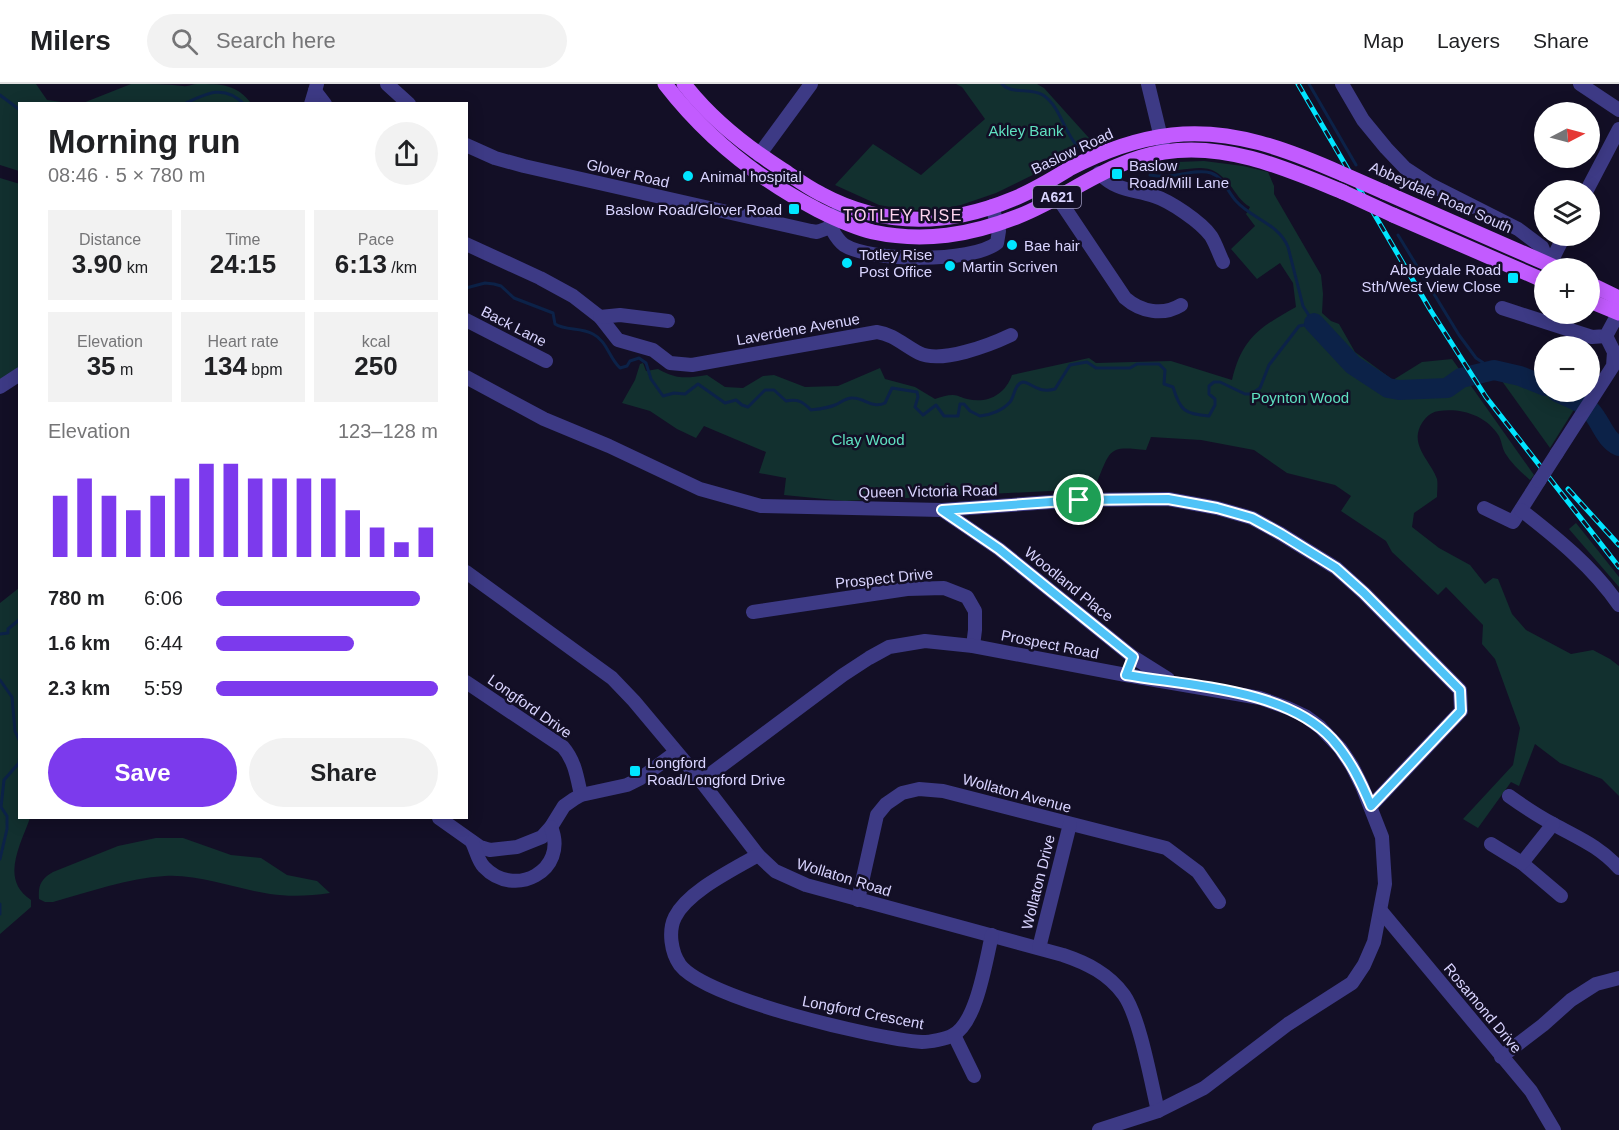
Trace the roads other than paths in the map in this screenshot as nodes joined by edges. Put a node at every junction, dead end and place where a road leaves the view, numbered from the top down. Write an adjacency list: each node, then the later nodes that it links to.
1 (387, 84): 8 (street)
2 (665, 84): 22 (main road, A621)
3 (684, 84): 13 (main road, Baslow Road / A621)
4 (811, 84): 13 (street)
5 (1148, 84): 11 (street)
6 (1342, 84): 21 (street)
7 (1580, 84): 9 (street)
8 (407, 102)
9 (1619, 110)
10 (1619, 129): 16 (street)
11 (1163, 144): 14 (main road, Baslow Road / A621); 15 (main road, A621); 17 (main road, Baslow Road / A621); 29 (main road, A621, bridge)
12 (468, 146): 22 (street, Glover Road)
13 (759, 155): 19 (main road, Baslow Road / A621)
14 (1339, 172): 24 (main road, Abbeydale Road South / A621, bridge)
15 (1099, 173): 18 (main road, A621); 27 (street)
16 (1592, 180)
17 (1048, 183): 18 (street); 20 (main road, Baslow Road / A621)
18 (1058, 197): 23 (main road, A621); 32 (street)
19 (842, 204): 20 (main road, Baslow Road / A621); 22 (street)
20 (992, 206): 23 (street)
21 (1494, 216): 24 (street); 26 (street)
22 (833, 222): 23 (main road, A621); 23 (street)
23 (998, 224)
24 (1485, 235): 28 (main road, Abbeydale Road South / A621)
25 (468, 245): 36 (street, Laverdene Avenue)
26 (1545, 258)
27 (1223, 262)
28 (1534, 265)
29 (1534, 268)
30 (1600, 289): 31 (main road)
31 (1619, 298)
32 (1181, 305)
33 (1600, 305): 35 (main road)
34 (1502, 308): 40 (street)
35 (1619, 313): 40 (street)
36 (600, 317): 38 (street); 39 (street, Laverdene Avenue)
37 (468, 321): 41 (street, Back Lane)
38 (668, 321)
39 (1011, 335)
40 (1606, 336): 47 (street, bridge)
41 (546, 361)
42 (18, 375): 44 (street)
43 (468, 377): 46 (street, Queen Victoria Road)
44 (0, 387)
45 (1484, 508): 47 (street)
46 (942, 510): 52 (street, Woodland Place); 60 (street, Queen Victoria Road)
47 (1521, 510): 49 (street)
48 (468, 573): 56 (street, Wollaton Road)
49 (1619, 605)
50 (753, 612): 51 (street, Prospect Drive)
51 (973, 646): 53 (street, Prospect Road); 57 (street, Prospect Road)
52 (1133, 657): 53 (street); 55 (street, Woodland Place)
53 (1126, 675): 55 (street, Prospect Road)
54 (468, 683): 58 (street, Longford Drive)
55 (1175, 683): 60 (street, Prospect Road)
56 (676, 752): 57 (street, Wollaton Road); 58 (street)
57 (701, 781): 67 (street, Wollaton Road)
58 (581, 795): 64 (street)
59 (1509, 796): 63 (street)
60 (1371, 806): 73 (street, Prospect Road)
61 (440, 819): 65 (street)
62 (1070, 824): 71 (street, Wollaton Avenue); 72 (street, Wollaton Avenue); 75 (street, Wollaton Drive)
63 (1553, 824): 68 (street); 69 (street)
64 (551, 827): 65 (street); 65 (street)
65 (472, 842)
66 (1491, 844): 68 (street)
67 (758, 855): 71 (street, Wollaton Road); 77 (street, Longford Crescent)
68 (1522, 863): 70 (street)
69 (1619, 868)
70 (1562, 896)
71 (858, 900): 74 (street, Wollaton Road)
72 (1219, 902)
73 (1381, 911): 78 (street, Rosamond Drive); 80 (street, Prospect Road)
74 (992, 935): 75 (street, Wollaton Road); 77 (street)
75 (1039, 948): 80 (street, Wollaton Road)
76 (1619, 978): 78 (street)
77 (954, 1035): 79 (street)
78 (1502, 1057): 82 (street, Rosamond Drive)
79 (974, 1076)
80 (1158, 1111): 81 (street, Prospect Road)
81 (1121, 1126): 83 (street, Prospect Road)
82 (1550, 1129)
83 (1099, 1130)

